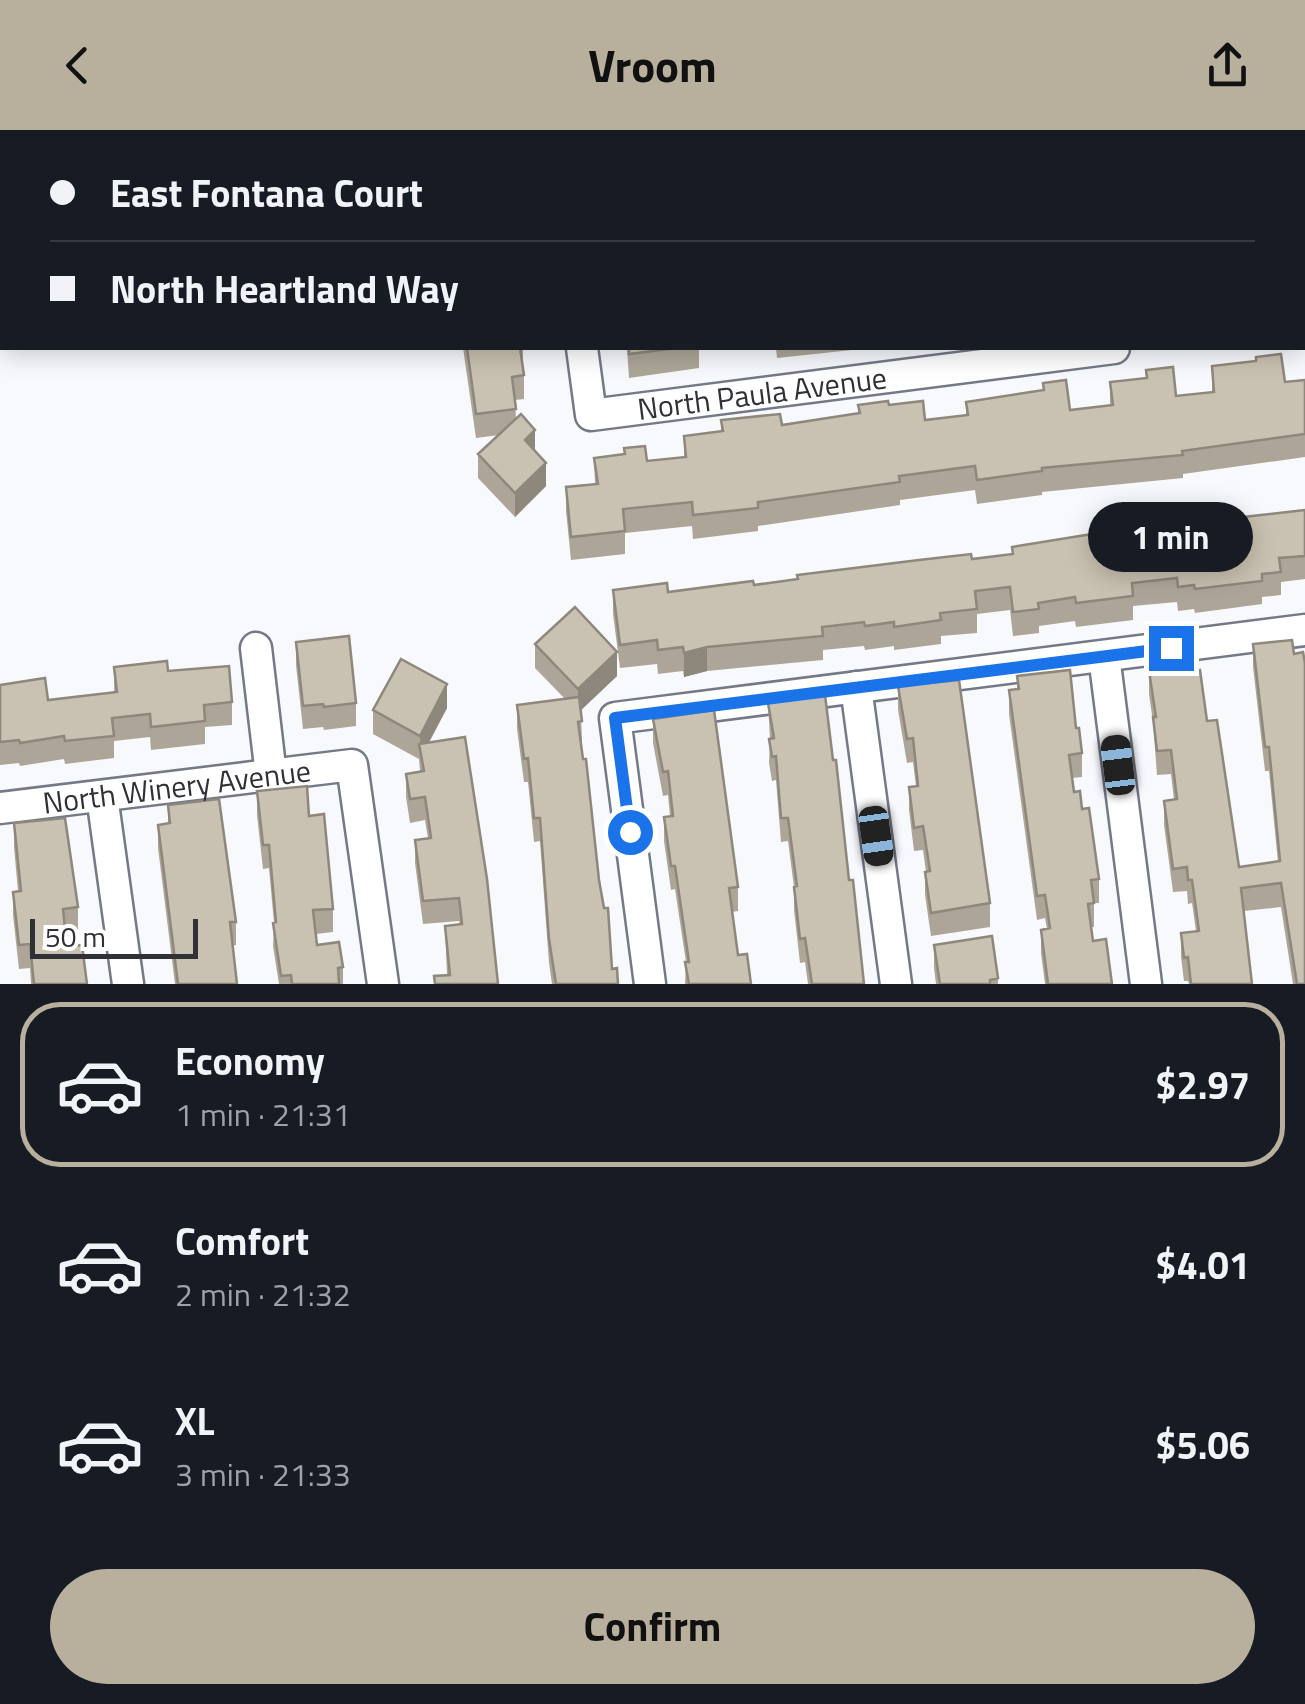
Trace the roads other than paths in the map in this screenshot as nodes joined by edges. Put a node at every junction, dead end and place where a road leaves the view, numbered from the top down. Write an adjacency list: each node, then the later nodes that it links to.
1 (582, 350): 3 (street, North Paula Avenue)
2 (1081, 350): 3 (street, North Paula Avenue)
3 (900, 361)
4 (1305, 630): 6 (street)
5 (256, 648): 8 (street)
6 (1104, 656): 7 (street); 15 (street)
7 (856, 687): 13 (street); 14 (street)
8 (272, 775): 9 (street, North Winery Avenue); 12 (street, North Winery Avenue)
9 (102, 796): 10 (street, North Winery Avenue); 11 (street)
10 (0, 808)
11 (128, 984)
12 (383, 984)
13 (650, 984)
14 (896, 984)
15 (1146, 984)

